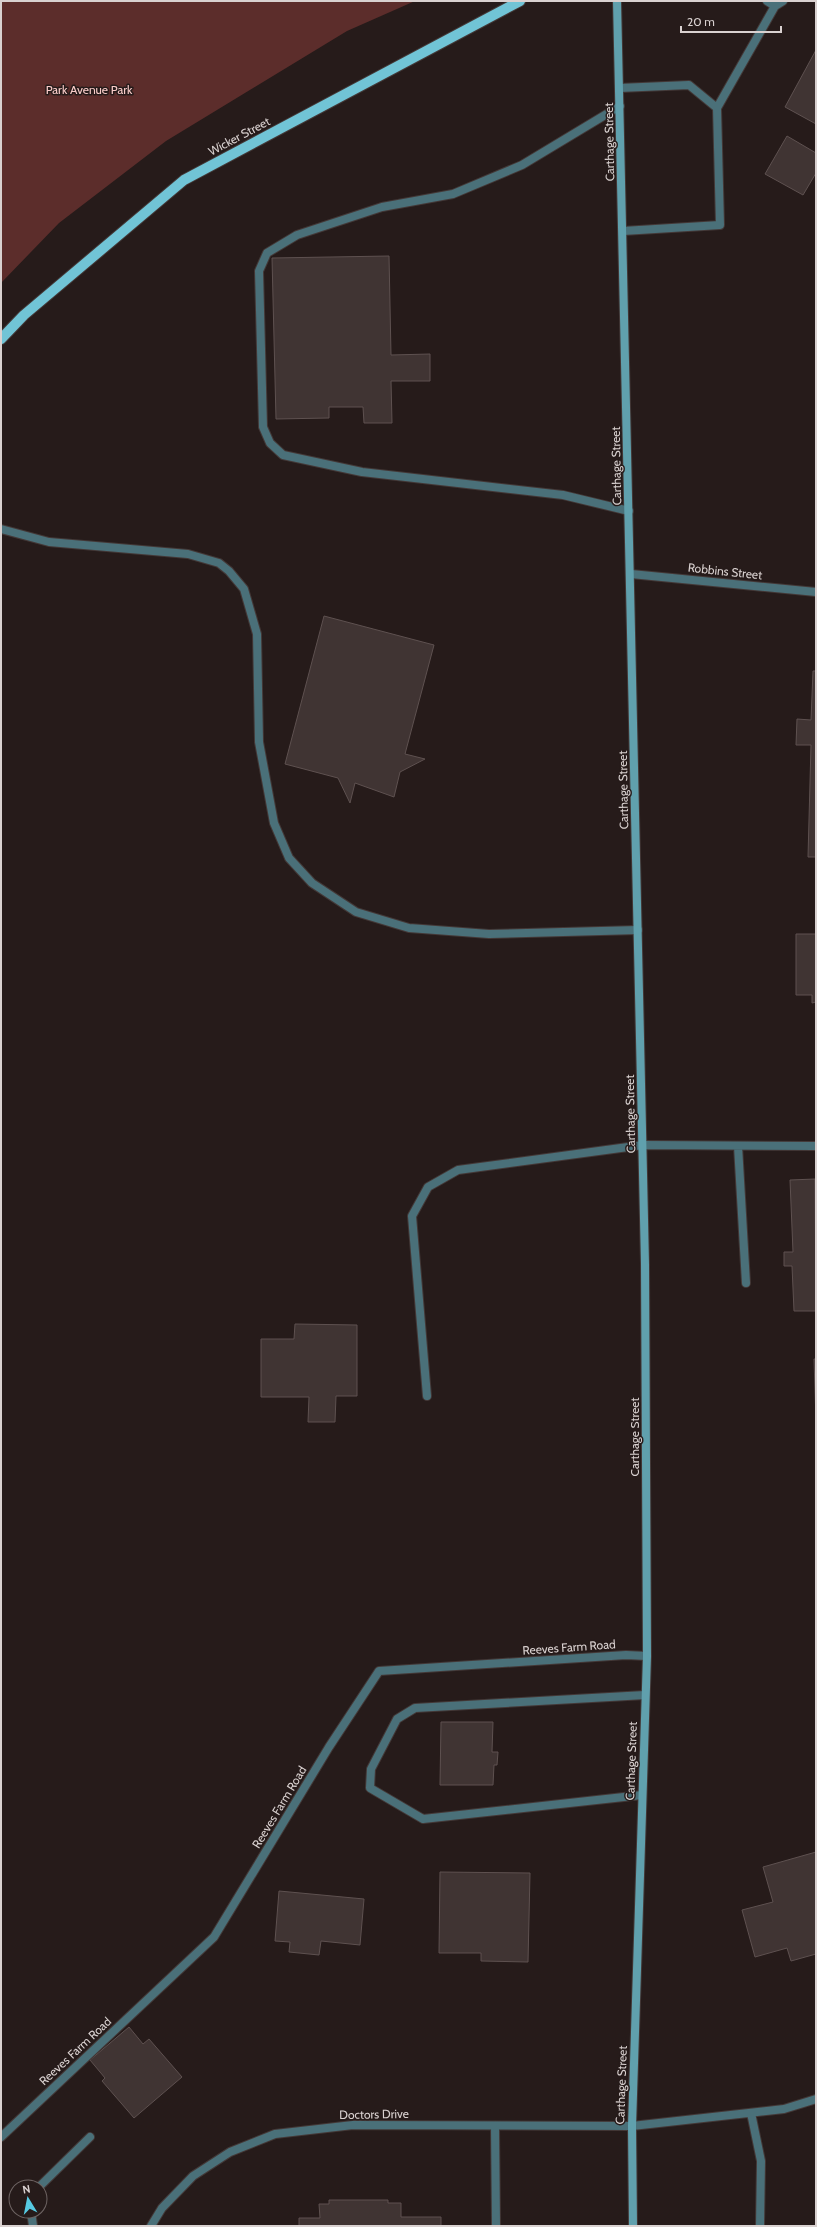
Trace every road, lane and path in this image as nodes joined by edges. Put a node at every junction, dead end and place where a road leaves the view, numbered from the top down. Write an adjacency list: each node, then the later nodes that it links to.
1 (520, 1): 10 (main road, Wicker Street)
2 (617, 1): 6 (main road, Carthage Street)
3 (767, 1): 5 (street)
4 (783, 1): 5 (street)
5 (775, 6): 8 (street)
6 (619, 88): 7 (main road, Carthage Street); 8 (street)
7 (620, 106): 9 (main road, Carthage Street); 11 (street)
8 (717, 108): 9 (street)
9 (623, 232): 11 (main road, Carthage Street)
10 (1, 339)
11 (630, 511): 13 (main road, Carthage Street)
12 (1, 528): 15 (street)
13 (631, 574): 14 (street, Robbins Street); 15 (main road, Carthage Street)
14 (816, 592)
15 (638, 930): 16 (main road, Carthage Street)
16 (643, 1145): 17 (street); 20 (street); 21 (main road, Carthage Street)
17 (738, 1146): 18 (street); 19 (street)
18 (816, 1146)
19 (746, 1283)
20 (427, 1396)
21 (646, 1656): 22 (main road, Carthage Street); 28 (street, Reeves Farm Road)
22 (646, 1695): 23 (main road, Carthage Street); 23 (street)
23 (642, 1795): 27 (main road, Carthage Street)
24 (816, 2099): 25 (street, Doctors Drive)
25 (751, 2113): 27 (street, Doctors Drive); 34 (street)
26 (495, 2126): 27 (street, Doctors Drive); 31 (street, Doctors Drive); 32 (street)
27 (632, 2126): 33 (main road, Carthage Street)
28 (1, 2137)
29 (90, 2137): 30 (street)
30 (47, 2179)
31 (151, 2226)
32 (496, 2226)
33 (633, 2226)
34 (760, 2226)

